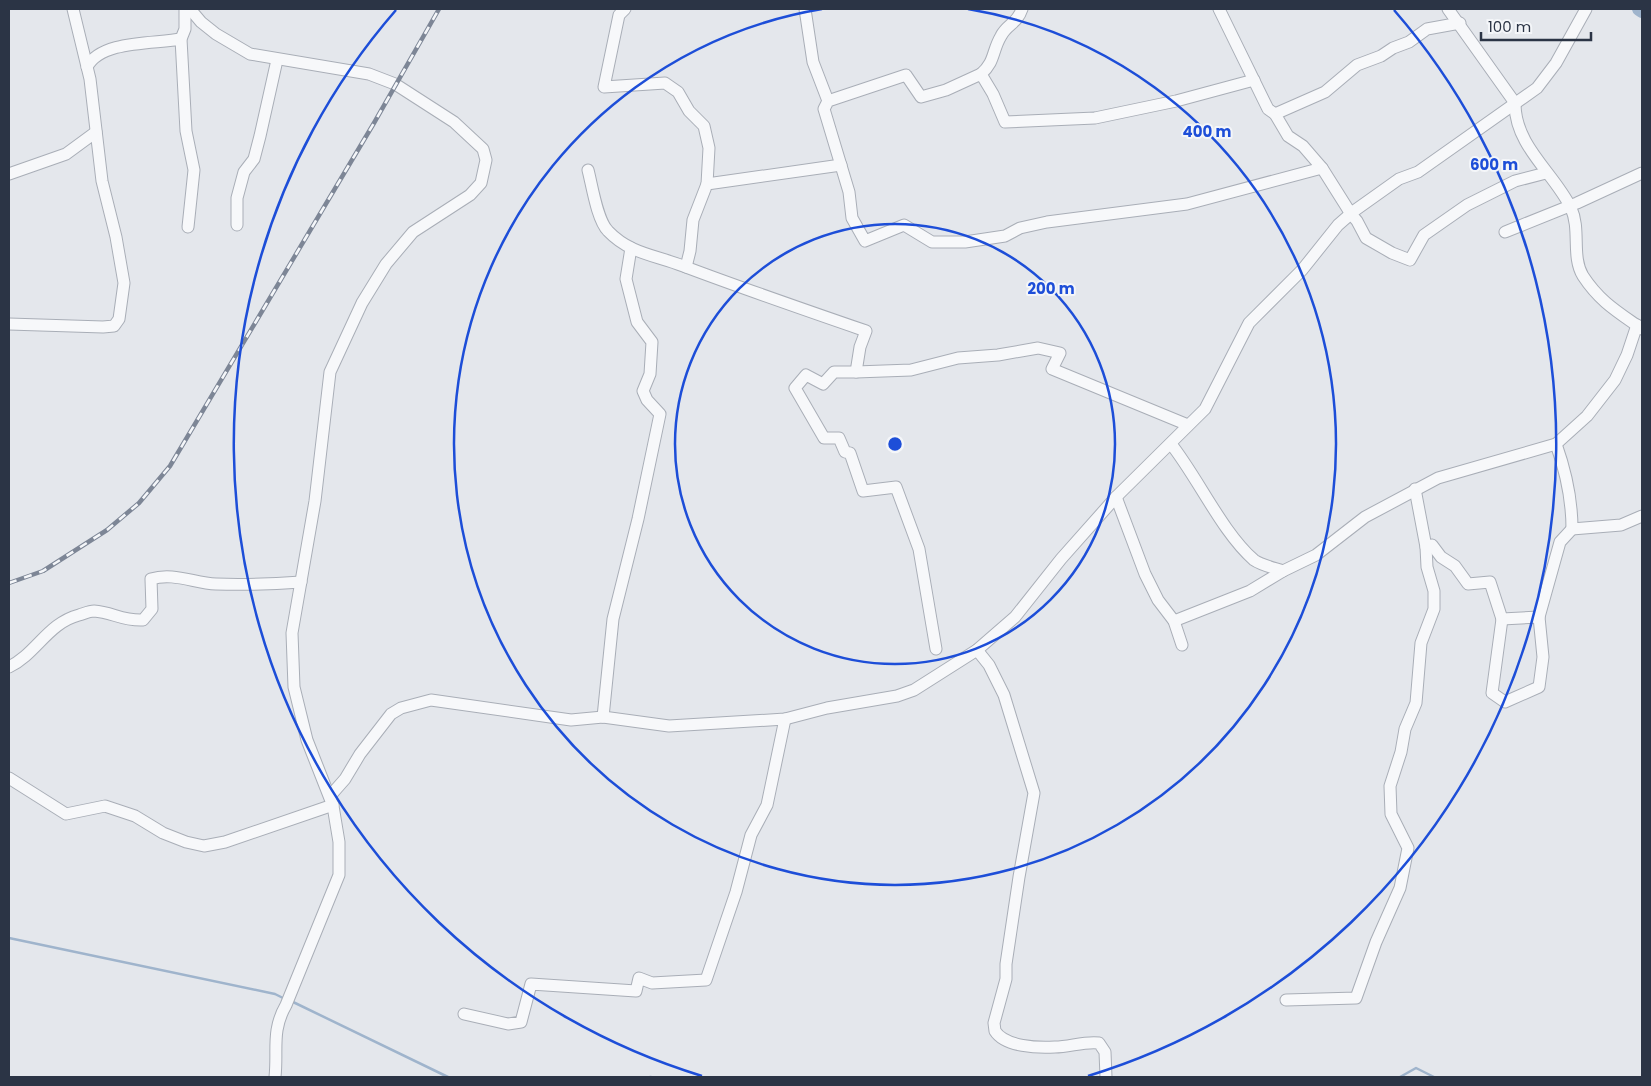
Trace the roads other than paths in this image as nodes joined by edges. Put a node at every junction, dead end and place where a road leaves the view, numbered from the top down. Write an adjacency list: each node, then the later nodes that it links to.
1 (73, 9): 13 (street)
2 (185, 9): 11 (street)
3 (190, 9): 12 (street)
4 (625, 9): 26 (street)
5 (805, 9): 16 (street)
6 (1022, 9): 14 (street)
7 (1219, 9): 15 (street)
8 (1448, 9): 10 (street)
9 (1586, 9): 17 (street)
10 (1460, 23): 17 (street); 18 (street)
11 (181, 39): 13 (street); 30 (street)
12 (277, 60): 29 (street); 46 (street)
13 (87, 67): 19 (street)
14 (981, 74): 15 (street); 16 (street)
15 (1254, 80): 18 (street)
16 (828, 101): 20 (street)
17 (1515, 104): 23 (street); 28 (street)
18 (1274, 114): 21 (street)
19 (96, 132): 25 (street); 34 (street)
20 (841, 165): 21 (street); 26 (street)
21 (1322, 168): 28 (street)
22 (588, 170): 32 (street)
23 (1546, 173): 27 (street); 28 (street)
24 (1642, 173): 27 (street)
25 (9, 174)
26 (707, 184): 33 (street)
27 (1569, 204): 31 (street); 35 (street)
28 (1350, 214): 37 (street)
29 (237, 225)
30 (188, 227)
31 (1505, 232)
32 (631, 248): 33 (street); 54 (street)
33 (686, 267): 36 (street)
34 (9, 324)
35 (1640, 327): 39 (street)
36 (856, 372): 37 (street); 51 (street)
37 (1188, 425): 38 (street)
38 (1171, 444): 41 (street); 45 (street)
39 (1556, 444): 40 (street); 43 (street)
40 (1415, 489): 44 (street); 45 (street)
41 (1116, 497): 49 (street); 52 (street)
42 (1642, 516): 43 (street)
43 (1572, 529): 47 (street)
44 (1426, 547): 48 (street); 60 (street)
45 (1283, 571): 49 (street)
46 (300, 582): 53 (street); 57 (street)
47 (1539, 617): 48 (street); 48 (street)
48 (1502, 619)
49 (1174, 622): 50 (street)
50 (1182, 645)
51 (936, 649)
52 (977, 650): 55 (street); 63 (street)
53 (9, 667)
54 (603, 717): 55 (street); 58 (street)
55 (785, 719): 61 (street)
56 (9, 778): 59 (street)
57 (326, 785): 58 (street); 59 (street)
58 (340, 787): 59 (street)
59 (332, 800): 62 (street)
60 (1286, 1000)
61 (464, 1014)
62 (275, 1077)
63 (1106, 1077)

